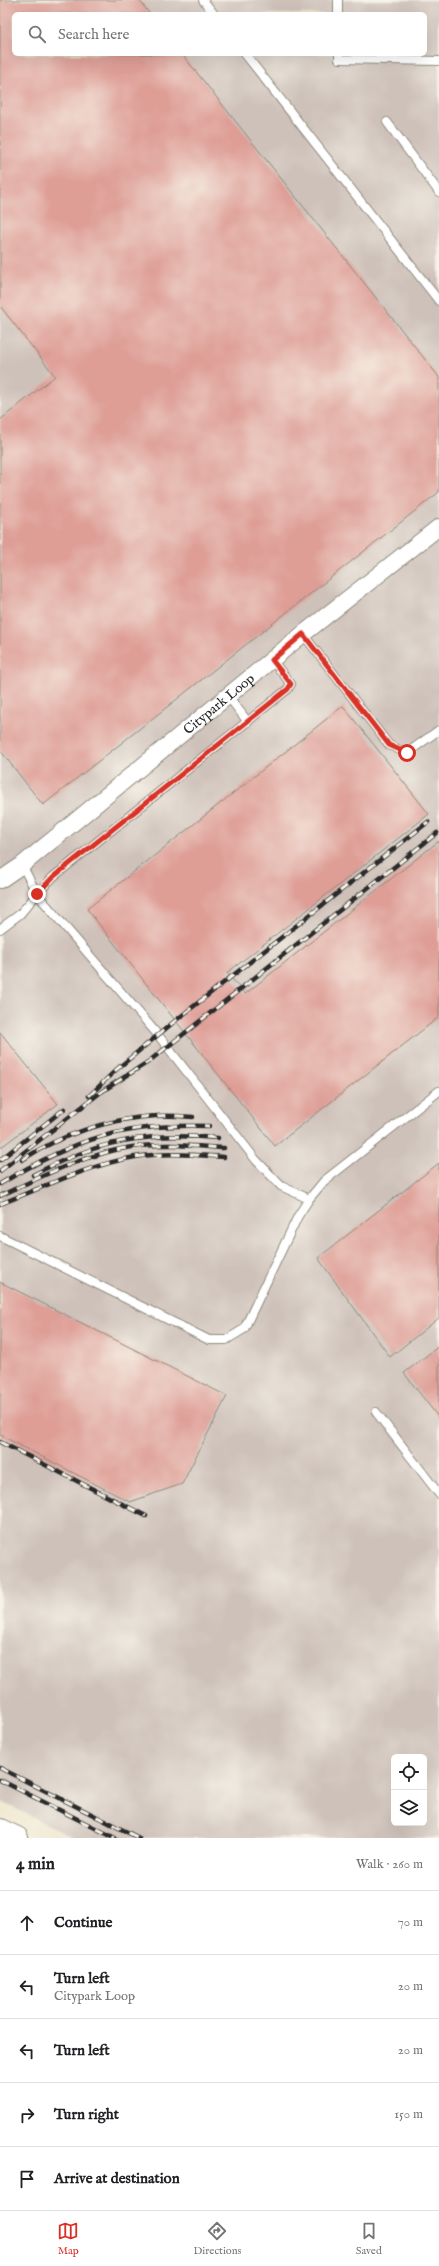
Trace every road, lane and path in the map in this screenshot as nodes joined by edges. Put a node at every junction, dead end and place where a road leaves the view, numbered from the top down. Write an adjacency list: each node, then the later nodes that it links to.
1 (202, 0): 3 (lane)
2 (338, 0): 4 (lane)
3 (212, 12)
4 (338, 12)
5 (247, 56): 10 (lane)
6 (339, 56): 7 (lane)
7 (439, 61)
8 (387, 122): 9 (lane)
9 (439, 192)
10 (439, 301)
11 (439, 528): 12 (street, Citypark Loop)
12 (303, 634): 13 (street, Citypark Loop); 16 (lane)
13 (272, 660): 14 (street, Citypark Loop); 15 (lane)
14 (228, 696): 15 (lane); 17 (street, Citypark Loop)
15 (248, 722): 19 (lane)
16 (439, 730)
17 (22, 865): 18 (street, Citypark Loop); 19 (lane)
18 (0, 880)
19 (37, 894): 20 (lane); 22 (lane)
20 (0, 929)
21 (439, 1091): 22 (lane)
22 (309, 1199): 23 (lane)
23 (0, 1236)
24 (376, 1412): 25 (lane)
25 (439, 1494)
26 (0, 1830): 27 (main road)
27 (17, 1838)

